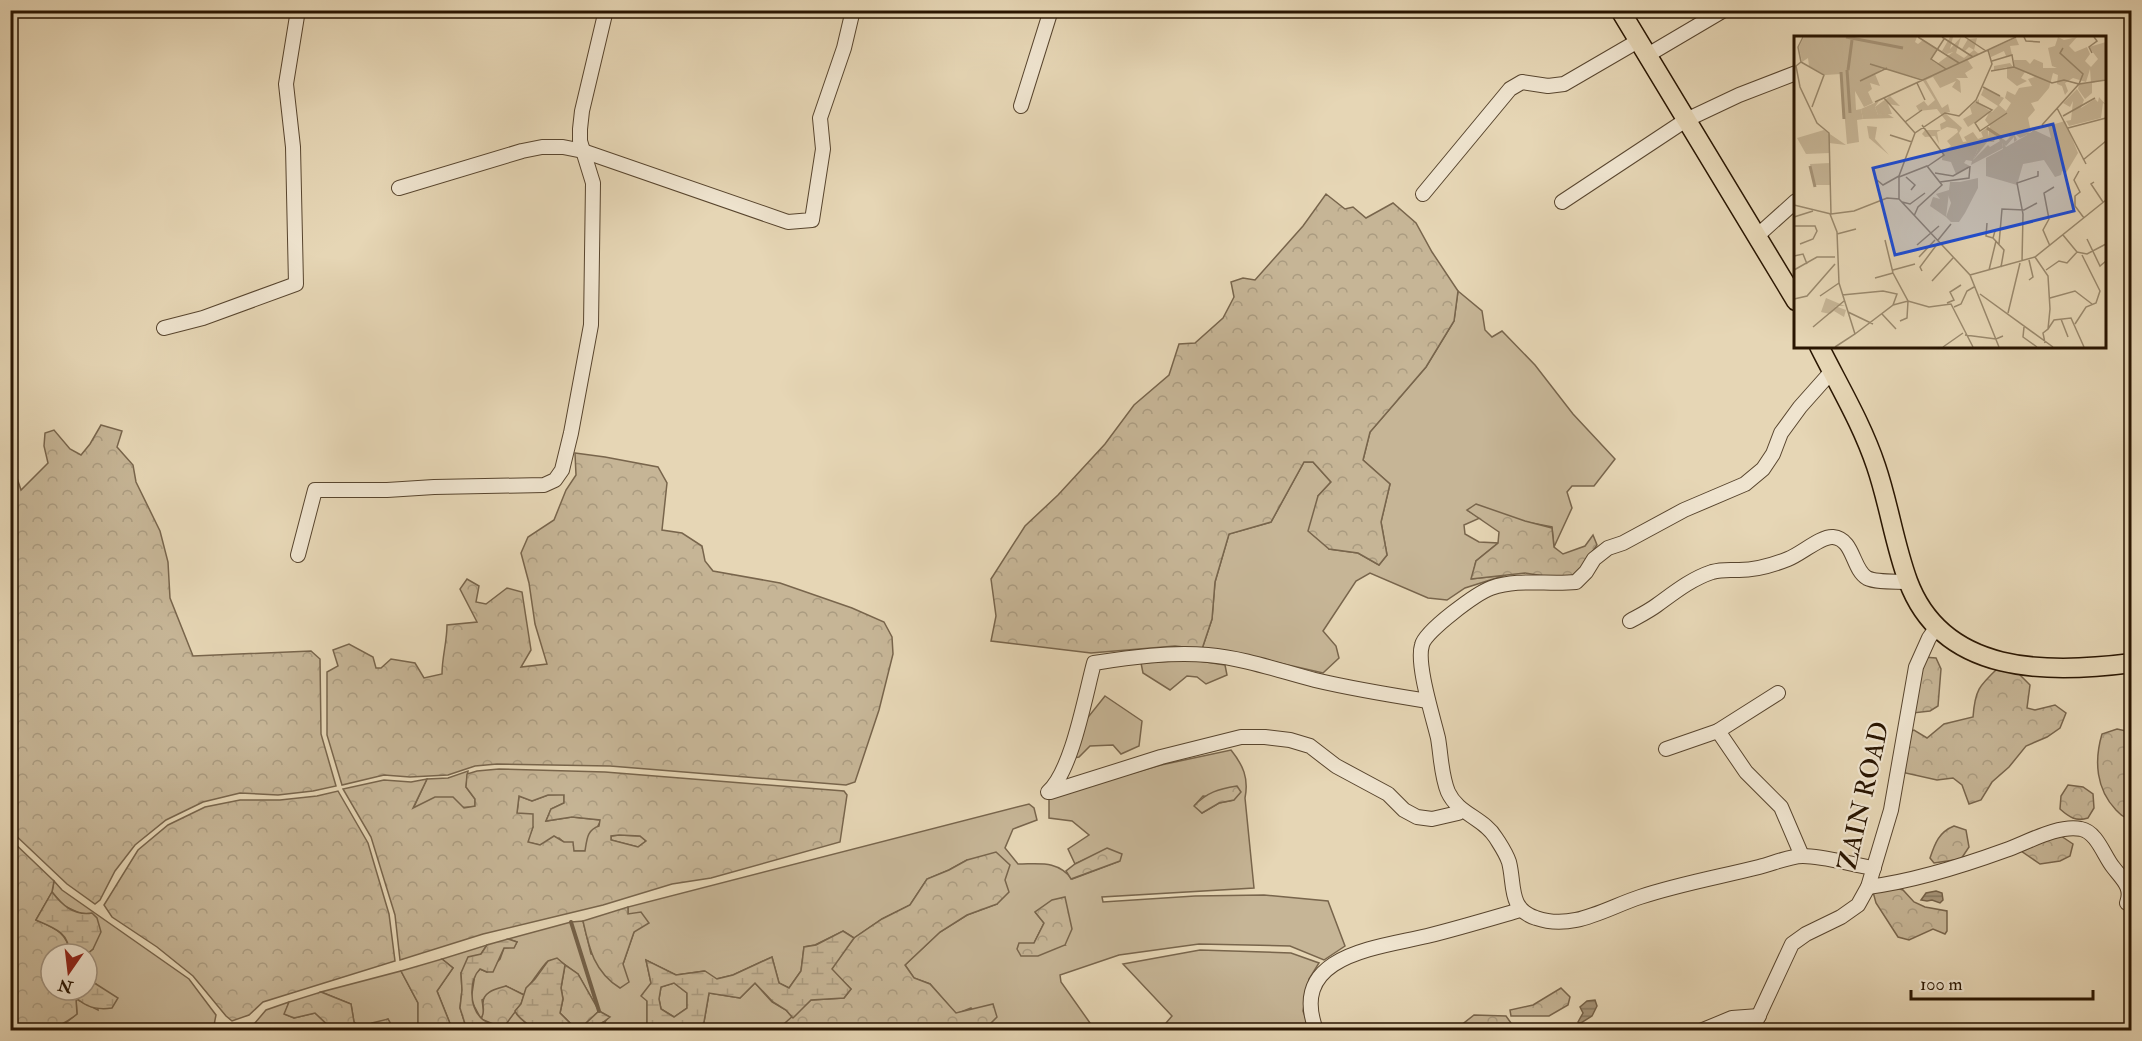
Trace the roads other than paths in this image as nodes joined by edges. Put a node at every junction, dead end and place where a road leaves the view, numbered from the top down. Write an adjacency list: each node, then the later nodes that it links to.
1 (298, 10): 18 (street)
2 (606, 10): 11 (street)
3 (852, 10): 11 (street)
4 (1051, 10): 9 (street)
5 (1724, 10): 7 (street)
6 (1625, 13): 7 (main road)
7 (1642, 48): 10 (main road); 13 (street)
8 (1794, 74): 10 (street)
9 (1021, 106)
10 (1686, 120): 14 (street); 16 (main road)
11 (583, 151): 12 (street); 21 (street)
12 (399, 188)
13 (1423, 194)
14 (1562, 202)
15 (1794, 203): 16 (street)
16 (1758, 236): 17 (main road)
17 (1794, 298)
18 (164, 328)
19 (1820, 348): 20 (main road)
20 (1832, 371): 22 (main road); 27 (street)
21 (298, 555)
22 (1908, 582): 23 (street); 24 (main road)
23 (1630, 621)
24 (1936, 628): 25 (main road); 32 (street, ZAIN ROAD)
25 (2132, 663)
26 (1778, 693): 28 (street)
27 (1428, 700): 30 (street); 30 (street)
28 (1718, 731): 29 (street); 31 (street)
29 (1666, 748)
30 (1460, 810): 35 (street)
31 (1802, 856): 32 (street); 35 (street)
32 (1874, 868): 33 (street, ZAIN ROAD)
33 (1868, 887): 34 (street); 36 (street, ZAIN ROAD)
34 (2127, 903)
35 (1520, 910): 37 (street)
36 (1759, 1016): 38 (street); 39 (street, ZAIN ROAD)
37 (1316, 1030)
38 (1703, 1030)
39 (1752, 1030)

